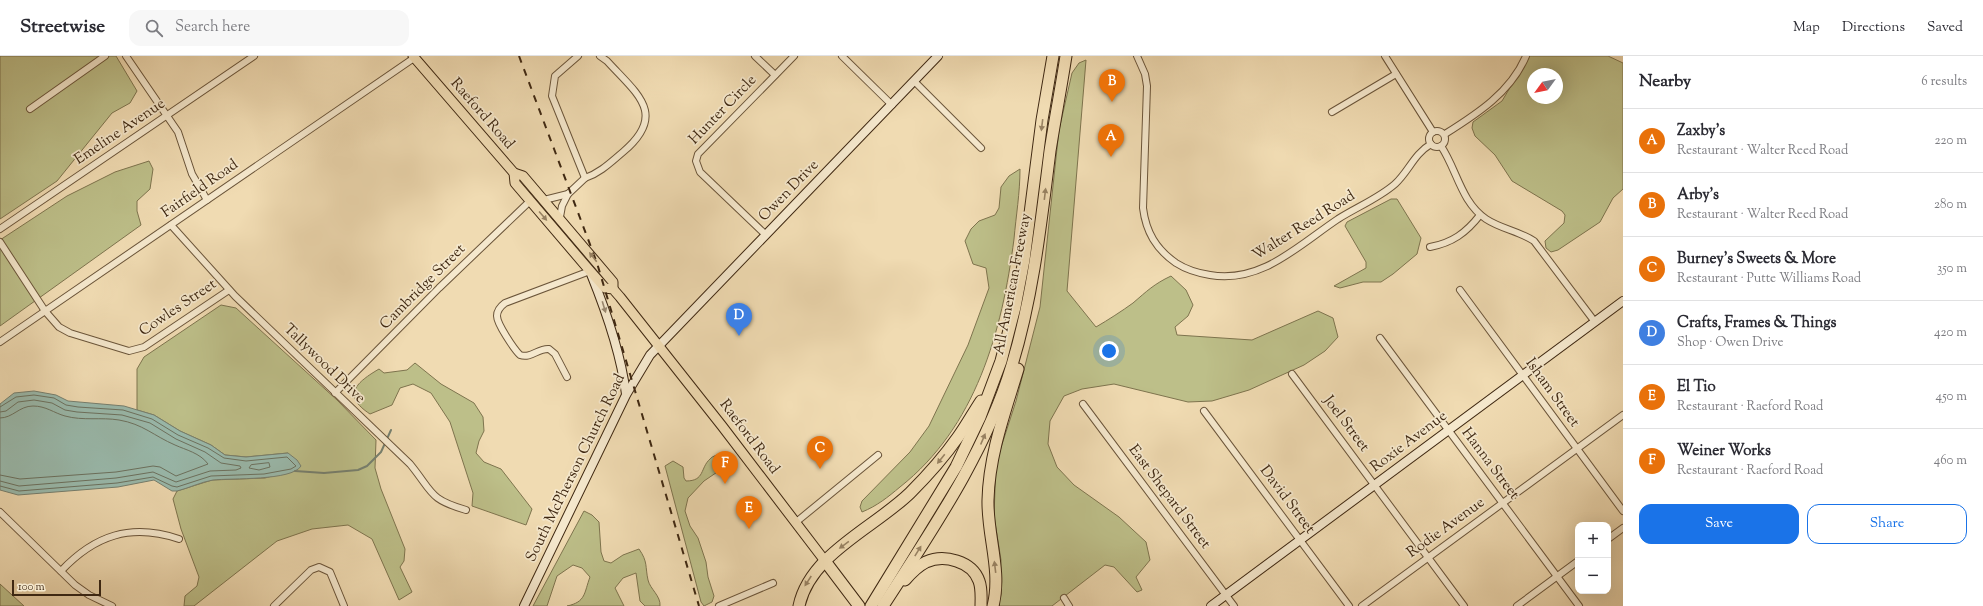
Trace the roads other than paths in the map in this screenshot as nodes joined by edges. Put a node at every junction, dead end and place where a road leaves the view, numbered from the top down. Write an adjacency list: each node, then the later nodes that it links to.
1 (105, 56): 20 (street)
2 (126, 56): 22 (street)
3 (254, 56): 22 (street, Emeline Avenue)
4 (578, 56): 29 (street)
5 (600, 56): 29 (street)
6 (755, 56): 17 (street)
7 (794, 56): 17 (street, Hunter Circle)
8 (842, 56): 19 (street)
9 (938, 56): 18 (main road, Owen Drive)
10 (1053, 56): 55 (highway, All American Freeway, one-way to 55)
11 (1066, 56): 38 (highway, All American Freeway, one-way to 11)
12 (1138, 56): 25 (street, Walter Reed Road)
13 (1385, 56): 16 (street)
14 (1526, 56): 24 (street)
15 (414, 57): 28 (main road, Raeford Road); 31 (street, Fairfield Road)
16 (1396, 74): 21 (street); 23 (street)
17 (775, 75): 39 (street, Hunter Circle)
18 (914, 82): 19 (main road, Owen Drive); 27 (street)
19 (892, 105): 39 (main road, Owen Drive)
20 (30, 109)
21 (1332, 112)
22 (166, 116): 31 (street); 37 (street, Emeline Avenue)
23 (1433, 132): 24 (street); 25 (street)
24 (1445, 134): 26 (street)
25 (1431, 144): 26 (street)
26 (1441, 146): 34 (street)
27 (981, 148)
28 (514, 173): 32 (main road, Raeford Road); 33 (main road, Raeford Road)
29 (585, 178): 30 (street)
30 (568, 194): 32 (street); 35 (street)
31 (207, 200): 36 (street, Fairfield Road)
32 (544, 200): 35 (main road, Raeford Road)
33 (530, 201): 42 (main road, Raeford Road, one-way to 42); 56 (street, Cambridge Street)
34 (1480, 215): 41 (street); 48 (street)
35 (560, 217): 43 (main road, Raeford Road, one-way to 35)
36 (171, 225): 44 (street, Tallywood Drive); 47 (street, Fairfield Road)
37 (0, 228)
38 (1040, 233): 80 (highway, All American Freeway, one-way to 38); 93 (highway, one-way to 38)
39 (766, 235): 51 (main road, Owen Drive)
40 (0, 242): 47 (street, Cowles Street)
41 (1430, 247)
42 (590, 271): 43 (main road, Raeford Road); 54 (street); 57 (main road, one-way to 57)
43 (613, 289): 51 (main road, Raeford Road)
44 (229, 290): 47 (street, Cowles Street); 56 (street, Tallywood Drive)
45 (1460, 290): 53 (street, Isham Street)
46 (1623, 301): 48 (main road, Roxie Avenue)
47 (45, 311): 50 (street, Fairfield Road)
48 (1595, 322): 53 (main road, Roxie Avenue)
49 (1380, 338): 61 (street, Hanna Street)
50 (0, 342)
51 (659, 346): 57 (main road, South McPherson Church Road); 69 (main road, Raeford Road)
52 (1292, 374): 64 (street, Joel Street)
53 (1522, 375): 61 (main road, Roxie Avenue); 62 (street, Isham Street)
54 (567, 377)
55 (994, 380): 75 (highway, one-way to 75); 80 (highway, All American Freeway)
56 (335, 392): 66 (street, Tallywood Drive)
57 (626, 395): 86 (main road, South McPherson Church Road)
58 (1083, 404): 81 (street, East Shepard Street)
59 (1204, 410): 73 (street, David Street)
60 (1623, 415): 62 (street, Rodie Avenue)
61 (1448, 430): 64 (main road, Roxie Avenue); 65 (street, Hanna Street)
62 (1577, 449): 65 (street, Rodie Avenue); 67 (street, Isham Street)
63 (878, 455): 69 (street)
64 (1375, 485): 73 (main road, Roxie Avenue); 74 (street, Joel Street)
65 (1503, 503): 74 (street, Rodie Avenue); 78 (street, Hanna Street)
66 (466, 510)
67 (1623, 511)
68 (0, 512): 77 (street)
69 (795, 523): 75 (main road, Raeford Road)
70 (1623, 528): 71 (street)
71 (1611, 537)
72 (179, 539): 77 (street)
73 (1302, 541): 81 (main road, Roxie Avenue); 97 (street, David Street)
74 (1428, 558): 98 (street, Rodie Avenue); 99 (street, Joel Street)
75 (825, 561): 88 (highway, one-way to 88); 89 (highway, Raeford Road)
76 (1575, 563): 78 (street)
77 (61, 571): 83 (street)
78 (1558, 576): 100 (street); 101 (street, Hanna Street)
79 (773, 582): 87 (street)
80 (886, 592): 90 (highway, All American Freeway); 91 (highway, All American Freeway); 92 (highway)
81 (1226, 595): 95 (main road, Roxie Avenue); 96 (street, East Shepard Street)
82 (1064, 598): 94 (street)
83 (112, 606)
84 (274, 606): 85 (street)
85 (344, 606)
86 (524, 606)
87 (719, 606)
88 (799, 606)
89 (859, 606)
90 (871, 606)
91 (883, 606)
92 (981, 606)
93 (993, 606)
94 (1070, 606)
95 (1212, 606)
96 (1234, 606)
97 (1349, 606)
98 (1362, 606)
99 (1464, 606)
100 (1517, 606)
101 (1579, 606)

